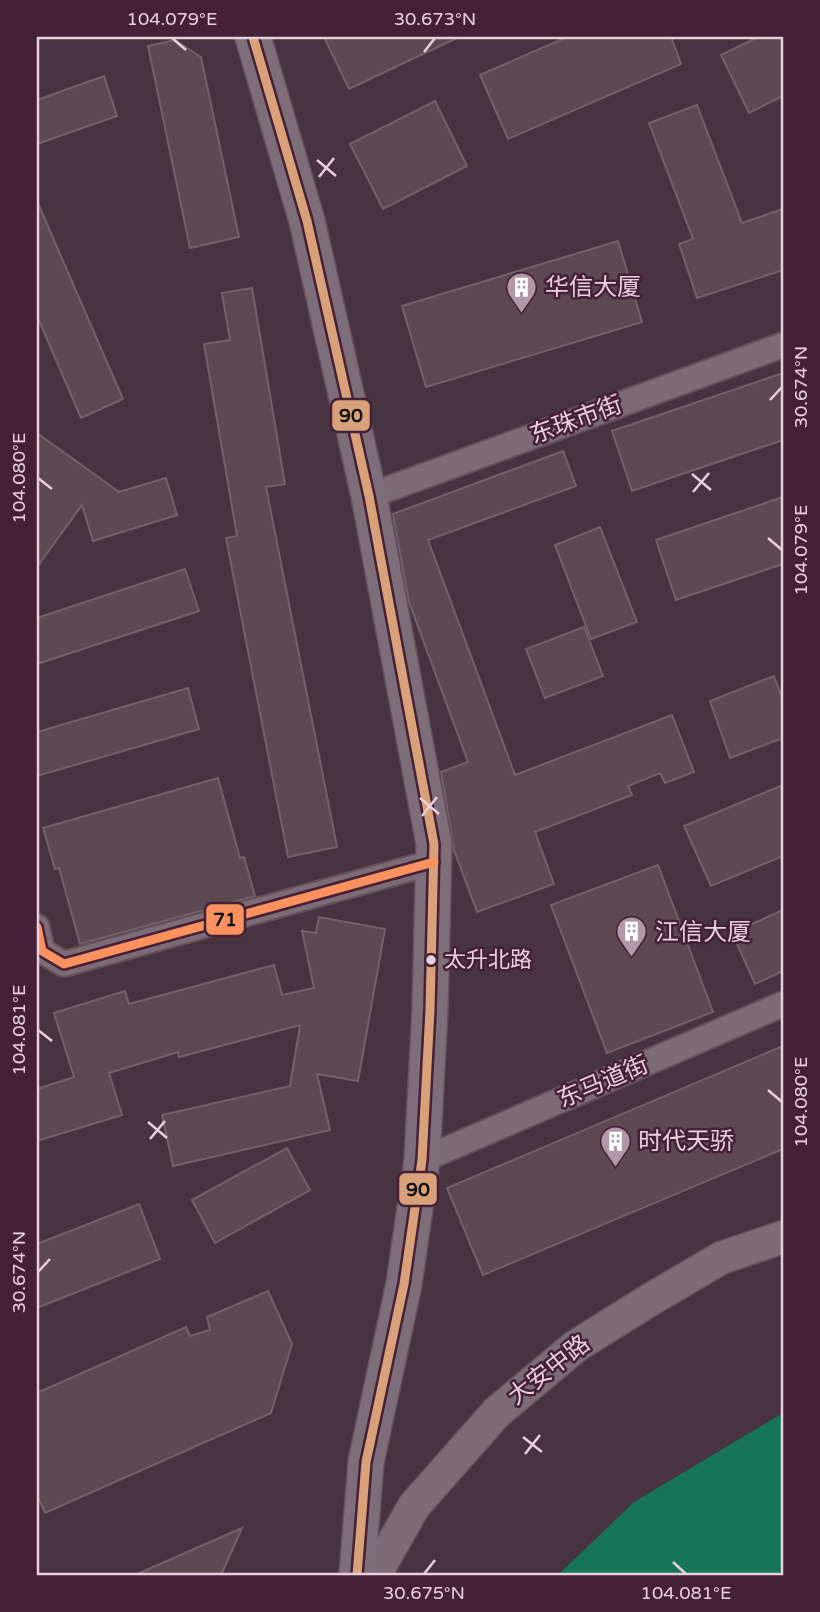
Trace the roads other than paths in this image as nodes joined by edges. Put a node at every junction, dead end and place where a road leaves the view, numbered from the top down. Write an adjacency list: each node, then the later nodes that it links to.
1 (253, 37): 3 (main road)
2 (783, 345): 3 (street, 东珠市街)
3 (369, 496): 4 (main road)
4 (434, 862): 5 (street); 7 (main road)
5 (37, 927)
6 (783, 1004): 7 (street, 东马道街)
7 (422, 1160): 9 (main road)
8 (783, 1237): 10 (street, 大安中路)
9 (357, 1575)
10 (375, 1575)

